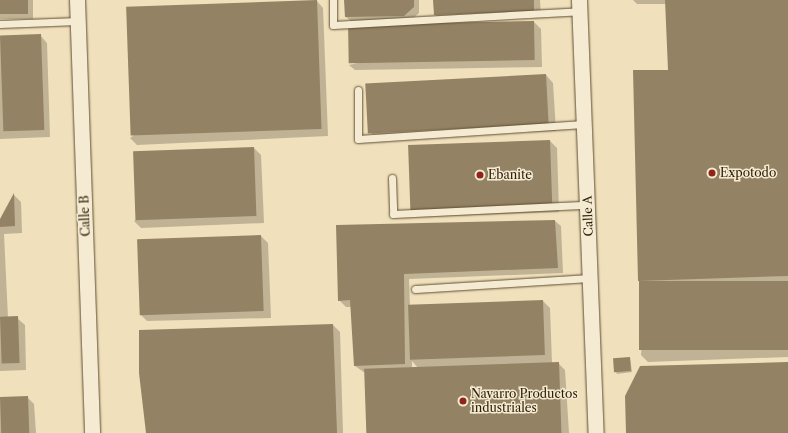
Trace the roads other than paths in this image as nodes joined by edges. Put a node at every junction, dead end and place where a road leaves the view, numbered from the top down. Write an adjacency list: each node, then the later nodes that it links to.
1 (77, 0): 4 (street, Calle B)
2 (334, 0): 3 (lane)
3 (580, 6): 7 (street, Calle A)
4 (78, 22): 5 (lane); 12 (street, Calle B)
5 (0, 24)
6 (358, 90): 7 (lane)
7 (584, 124): 9 (street, Calle A)
8 (392, 178): 9 (lane)
9 (587, 205): 10 (street, Calle A)
10 (590, 278): 11 (lane); 13 (street, Calle A)
11 (415, 290)
12 (92, 433)
13 (596, 433)

